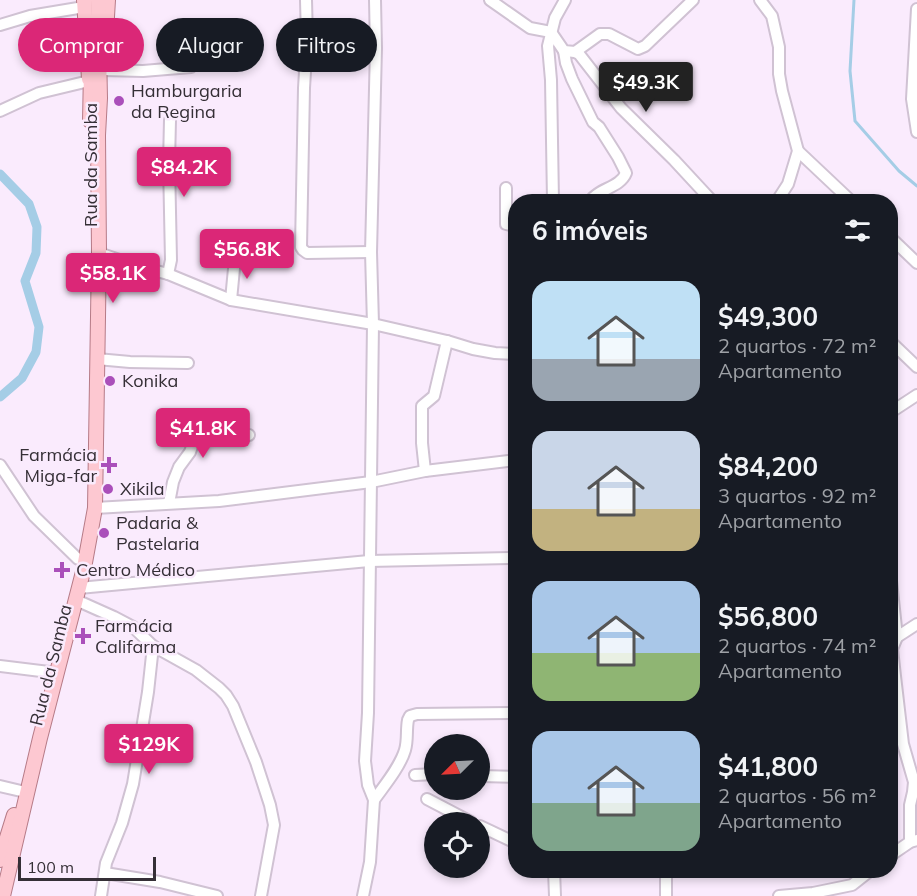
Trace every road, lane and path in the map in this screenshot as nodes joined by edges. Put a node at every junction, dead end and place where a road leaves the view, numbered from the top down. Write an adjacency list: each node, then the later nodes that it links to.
1 (98, 0): 17 (main road, Rua da Samba)
2 (108, 0): 11 (main road)
3 (306, 0): 30 (street)
4 (375, 0): 30 (street)
5 (490, 0): 13 (street)
6 (565, 0): 13 (street)
7 (693, 0): 14 (street)
8 (760, 0): 21 (street)
9 (87, 2): 12 (street); 16 (main road); 17 (main road, Rua da Samba)
10 (917, 9): 20 (street)
11 (107, 18)
12 (0, 25)
13 (551, 32): 14 (street); 23 (street)
14 (569, 52): 24 (street); 25 (street)
15 (102, 72): 17 (main road)
16 (89, 81): 17 (main road); 18 (street)
17 (95, 99): 31 (main road, Rua da Samba); 53 (main road, Rua da Samba)
18 (0, 111)
19 (170, 120): 34 (street)
20 (917, 132)
21 (798, 151): 26 (street); 27 (street)
22 (506, 188): 28 (street)
23 (553, 194)
24 (596, 194)
25 (706, 194)
26 (782, 194)
27 (844, 194)
28 (508, 224)
29 (898, 245): 33 (street)
30 (371, 252): 36 (street)
31 (99, 254): 34 (street); 40 (main road, Rua da Samba)
32 (235, 258): 35 (street)
33 (917, 263)
34 (168, 274): 35 (street)
35 (231, 300): 36 (street)
36 (373, 324): 37 (street); 49 (street)
37 (447, 341): 39 (street); 48 (street)
38 (898, 349): 42 (street)
39 (508, 354)
40 (97, 359): 41 (street); 51 (main road, Rua da Samba)
41 (188, 363)
42 (917, 367)
43 (917, 395): 44 (street)
44 (898, 407)
45 (249, 435): 50 (street)
46 (508, 461): 48 (street)
47 (0, 465): 53 (street)
48 (425, 471): 49 (street)
49 (371, 482): 50 (street); 54 (street)
50 (169, 503): 51 (street)
51 (95, 508): 55 (main road, Rua da Samba)
52 (508, 558): 54 (street)
53 (78, 559): 60 (main road, Rua da Samba)
54 (369, 561): 55 (street); 69 (street)
55 (77, 594): 58 (street); 83 (main road, Rua da Samba)
56 (917, 624): 57 (street)
57 (898, 636)
58 (153, 646): 78 (street); 86 (street)
59 (0, 666): 60 (street)
60 (49, 672): 68 (main road, Rua da Samba)
61 (898, 701): 72 (street)
62 (508, 713): 69 (street)
63 (415, 775): 64 (street)
64 (424, 775)
65 (490, 776): 66 (street)
66 (508, 777)
67 (0, 786): 68 (street)
68 (21, 791): 77 (main road, Rua da Samba)
69 (374, 800): 87 (street)
70 (430, 800): 71 (street)
71 (452, 812)
72 (913, 814): 75 (street)
73 (490, 831): 74 (street)
74 (508, 839)
75 (913, 841): 76 (street)
76 (898, 851)
77 (0, 859)
78 (105, 873): 84 (street); 85 (street)
79 (554, 878): 88 (street)
80 (666, 878): 89 (street)
81 (864, 878): 82 (street)
82 (852, 891): 90 (street)
83 (3, 896)
84 (101, 896)
85 (217, 896)
86 (261, 896)
87 (363, 896)
88 (555, 896)
89 (666, 896)
90 (779, 896)

